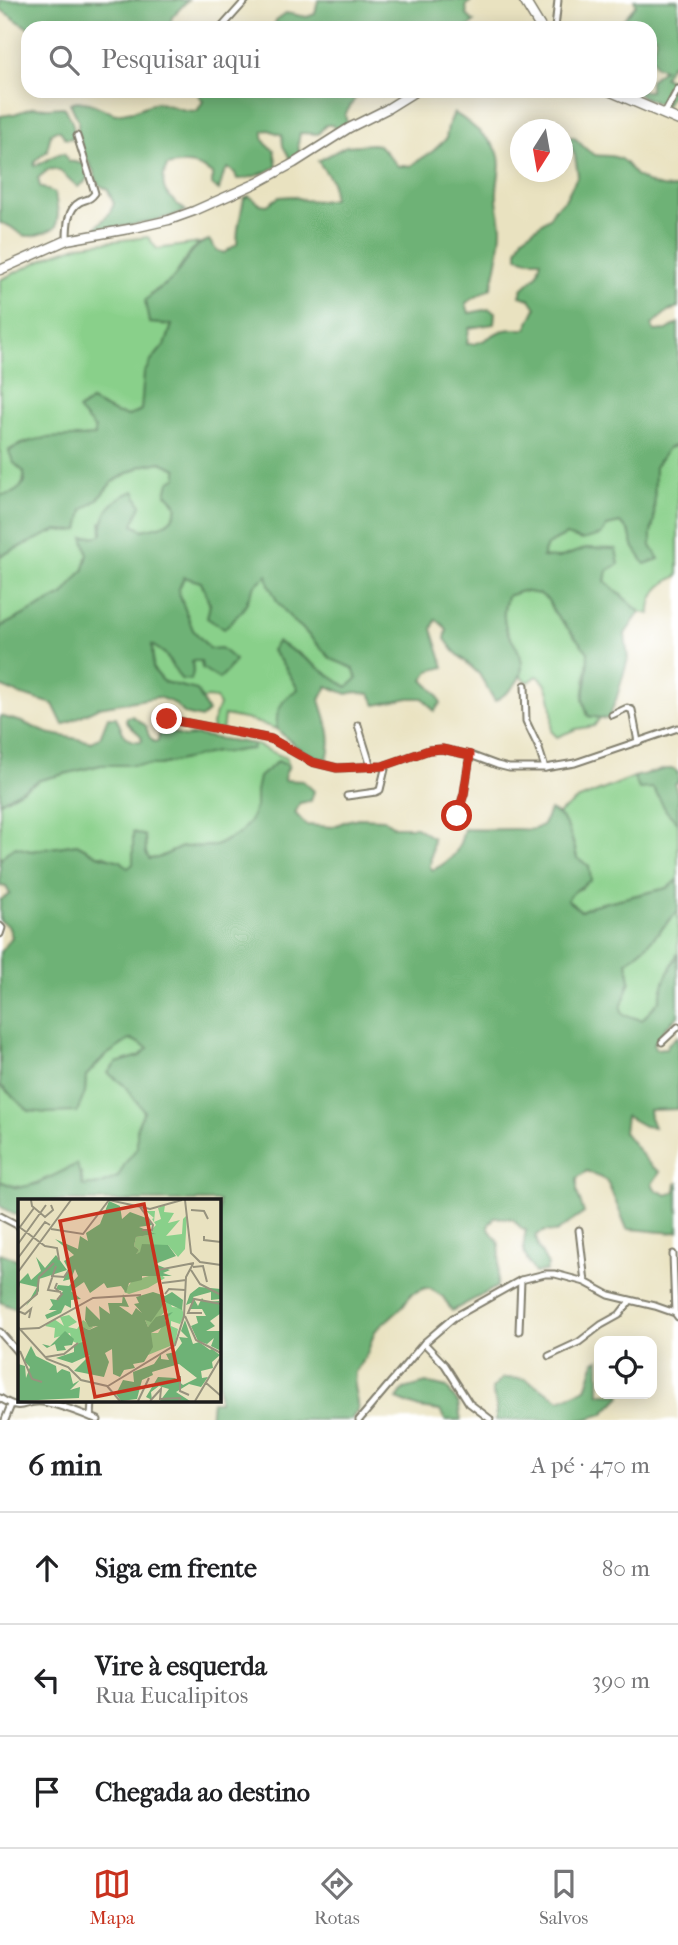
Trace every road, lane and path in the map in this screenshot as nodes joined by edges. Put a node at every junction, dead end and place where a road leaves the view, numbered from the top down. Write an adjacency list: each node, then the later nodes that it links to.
1 (246, 0): 4 (street)
2 (524, 0): 5 (main road)
3 (558, 0): 6 (street)
4 (227, 21)
5 (537, 21)
6 (556, 21)
7 (678, 89): 10 (street)
8 (405, 98): 13 (street)
9 (626, 98): 10 (main road)
10 (664, 115): 11 (main road)
11 (678, 120)
12 (77, 136): 13 (street)
13 (67, 240): 14 (street)
14 (0, 270)
15 (525, 685): 24 (street)
16 (612, 715): 20 (street)
17 (167, 719): 23 (street)
18 (358, 725): 23 (street)
19 (678, 727): 20 (street)
20 (638, 742): 24 (street)
21 (470, 755): 22 (street); 24 (street); 26 (street)
22 (386, 765): 23 (street); 25 (street)
23 (371, 768)
24 (545, 768)
25 (347, 796)
26 (457, 816)
27 (0, 926): 28 (street)
28 (0, 934)
29 (678, 1027): 30 (street)
30 (662, 1042)
31 (0, 1216): 32 (street)
32 (18, 1225)
33 (579, 1230): 36 (street)
34 (673, 1254): 38 (street)
35 (521, 1280): 36 (street); 39 (street); 41 (street)
36 (585, 1282): 37 (street)
37 (630, 1301): 38 (street); 43 (street)
38 (676, 1315)
39 (519, 1331)
40 (0, 1332): 42 (street)
41 (424, 1343): 50 (street); 53 (street)
42 (18, 1353)
43 (549, 1356)
44 (0, 1398): 48 (street)
45 (32, 1402): 48 (street)
46 (40, 1402): 49 (street)
47 (92, 1402): 49 (street)
48 (11, 1405): 51 (street)
49 (91, 1417): 52 (street)
50 (490, 1419)
51 (5, 1420)
52 (98, 1420)
53 (359, 1420)

